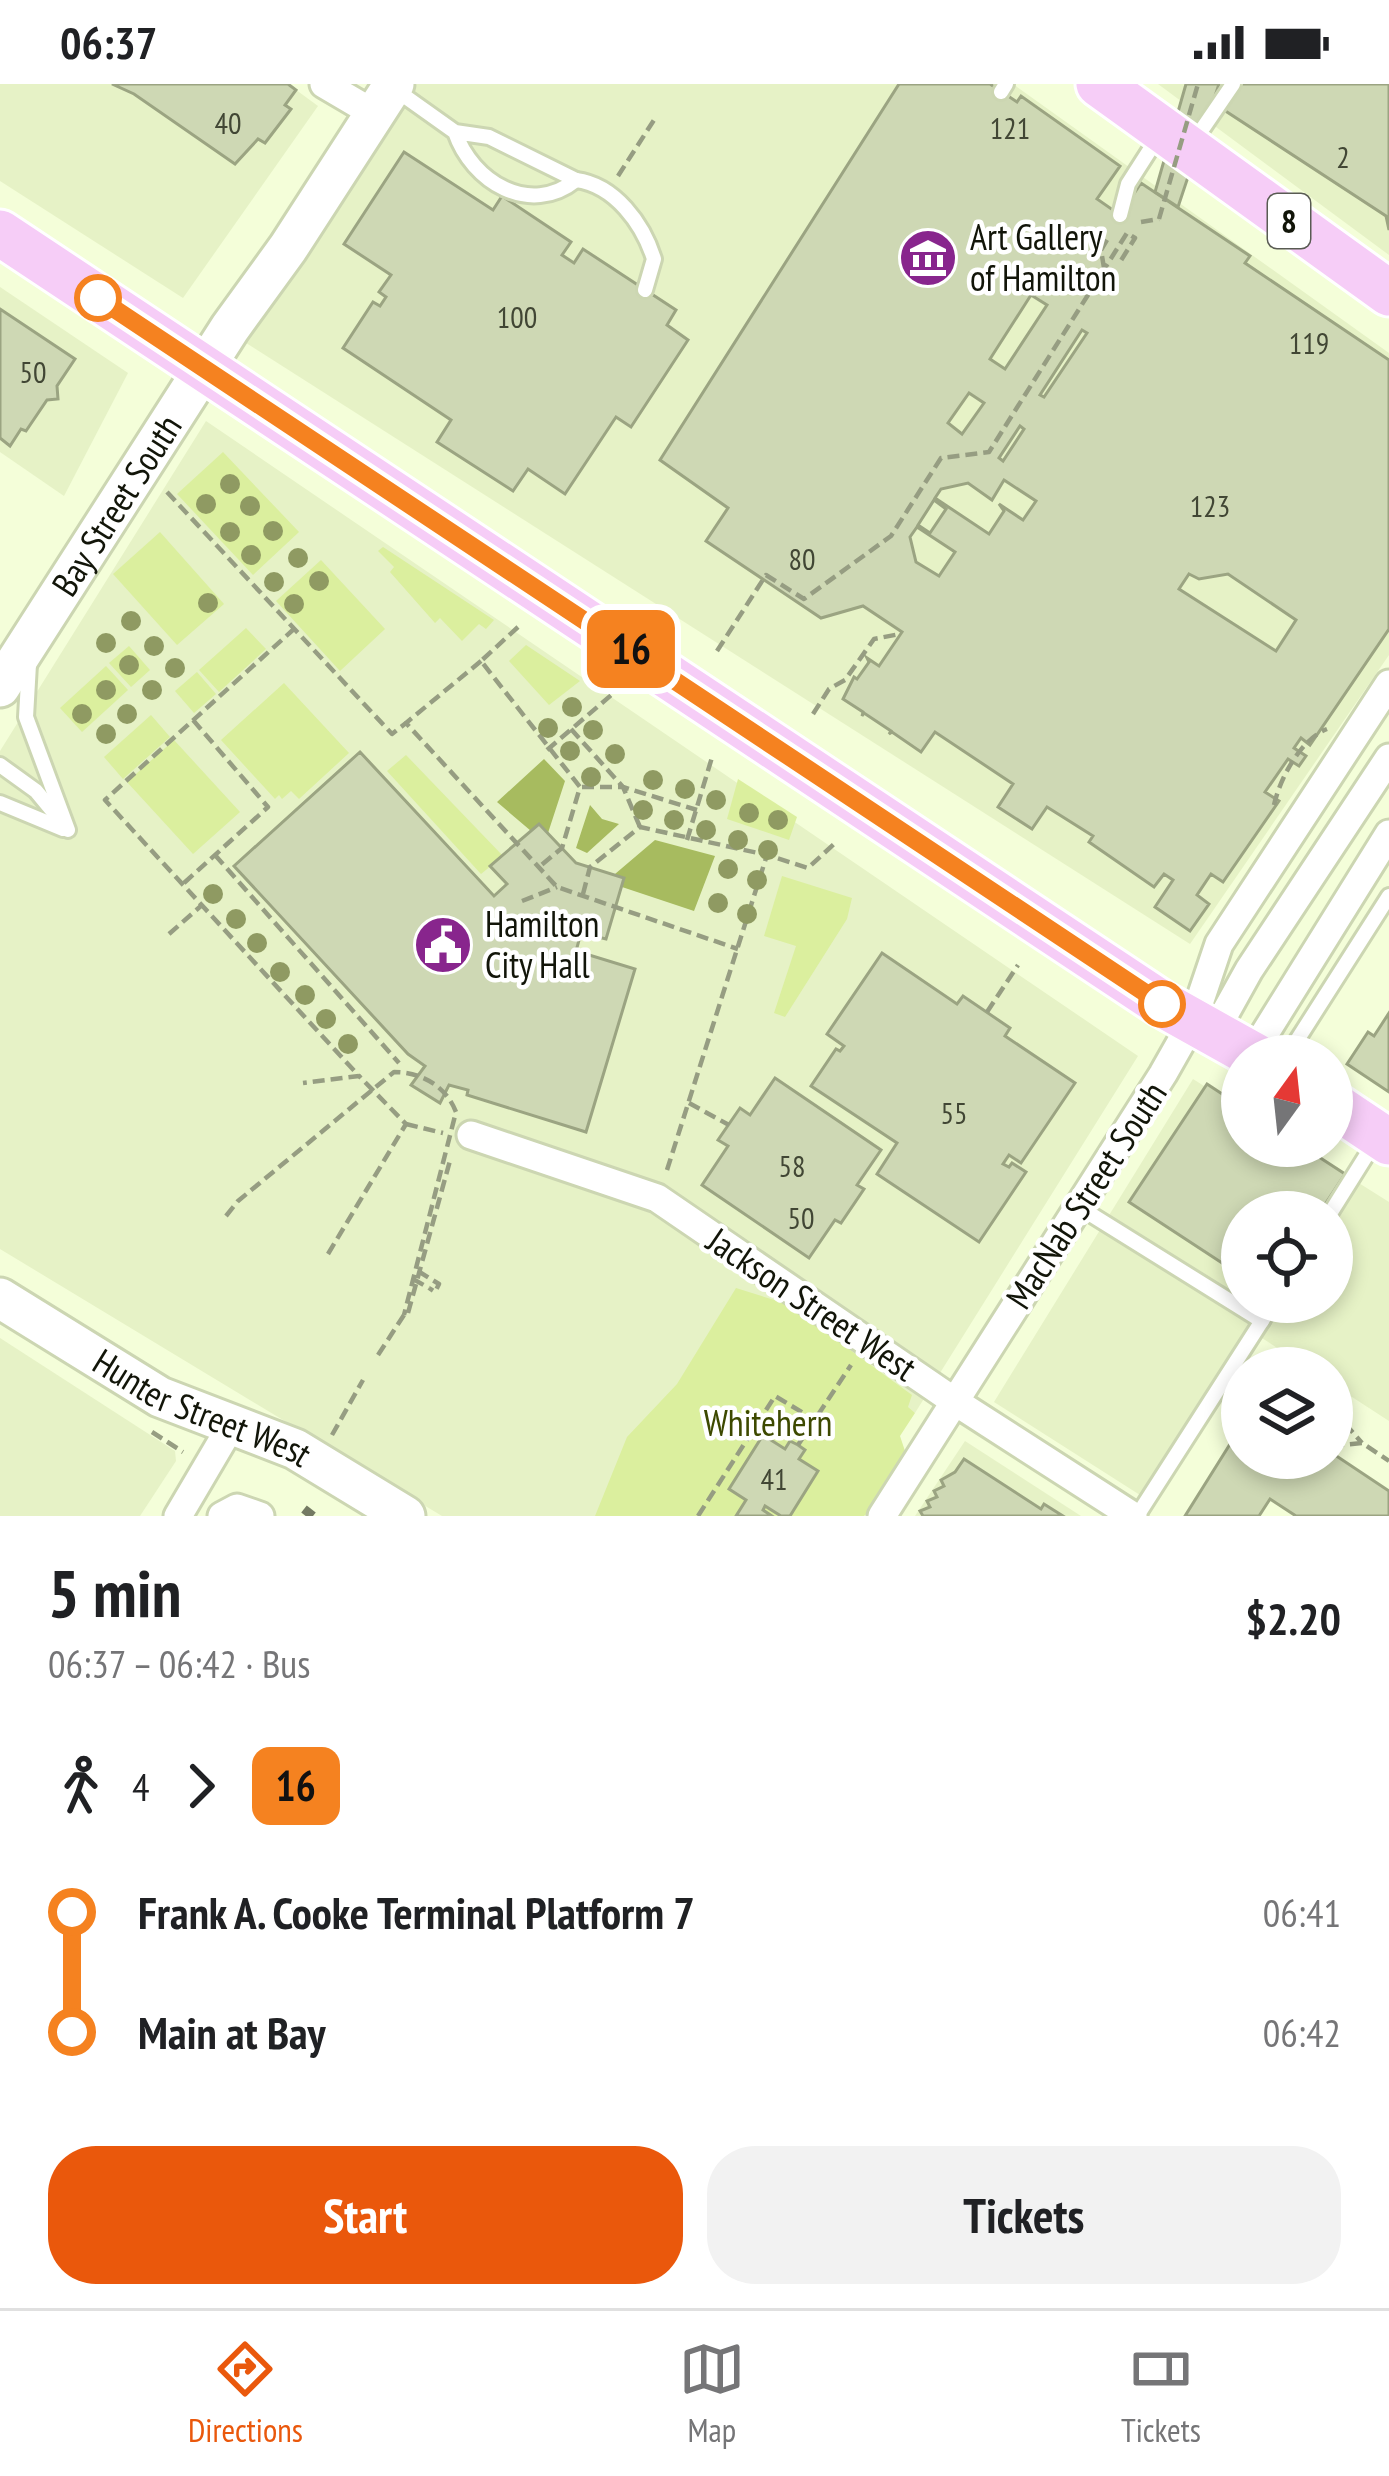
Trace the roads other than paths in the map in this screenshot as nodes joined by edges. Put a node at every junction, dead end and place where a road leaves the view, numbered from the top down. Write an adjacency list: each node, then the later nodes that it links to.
1 (324, 84): 4 (street)
2 (1099, 84): 6 (main road, 8)
3 (1233, 84): 6 (lane)
4 (387, 95): 5 (lane); 12 (street, Bay Street South)
5 (455, 132): 7 (lane); 7 (lane)
6 (1176, 139): 8 (lane); 11 (main road, 8)
7 (576, 180): 10 (lane)
8 (1120, 215)
9 (0, 233): 12 (main road)
10 (645, 290)
11 (1389, 293)
12 (205, 368): 13 (street, Bay Street South); 26 (main road)
13 (30, 641): 15 (street, Bay Street South); 19 (lane)
14 (1389, 684): 22 (street, MacNab Street South)
15 (0, 687)
16 (1389, 758): 23 (street, MacNab Street South)
17 (0, 765): 19 (lane)
18 (0, 803): 19 (lane)
19 (68, 830)
20 (1389, 834): 24 (street, MacNab Street South)
21 (1389, 896): 25 (lane)
22 (1228, 1035)
23 (1231, 1035)
24 (1234, 1035)
25 (1300, 1035)
26 (1221, 1037)
27 (1221, 1050): 32 (street, MacNab Street South)
28 (1353, 1118): 30 (main road)
29 (471, 1136): 36 (street, Jackson Street West)
30 (1384, 1138): 31 (lane)
31 (1346, 1191)
32 (1079, 1207): 33 (lane); 36 (street, MacNab Street South)
33 (1221, 1295)
34 (0, 1298): 37 (street, Hunter Street West)
35 (1261, 1323): 38 (lane)
36 (954, 1401): 38 (street, Jackson Street West); 43 (street, MacNab Street South)
37 (232, 1426): 39 (street); 42 (street, Hunter Street West)
38 (1127, 1514)
39 (178, 1516)
40 (223, 1516): 41 (street)
41 (260, 1516)
42 (405, 1516)
43 (882, 1516)

